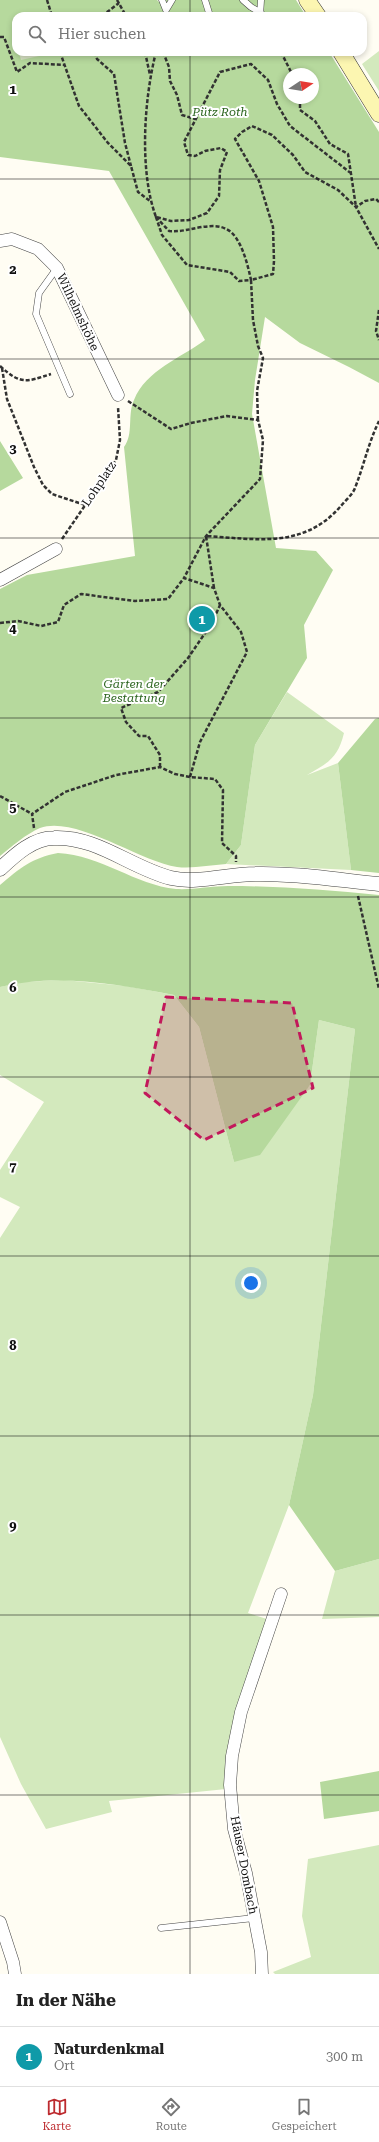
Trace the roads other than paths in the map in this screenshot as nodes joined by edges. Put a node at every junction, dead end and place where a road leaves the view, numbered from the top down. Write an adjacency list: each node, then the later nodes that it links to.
1 (162, 0): 2 (lane)
2 (172, 0)
3 (205, 0): 7 (lane)
4 (243, 0): 8 (lane)
5 (261, 0): 9 (lane)
6 (307, 0): 10 (main road)
7 (209, 12)
8 (258, 12)
9 (261, 12)
10 (315, 12)
11 (343, 56): 12 (main road)
12 (379, 114)
13 (0, 241): 14 (street, Wilhelmshöhe)
14 (57, 268): 15 (lane); 16 (street, Wilhelmshöhe)
15 (70, 394)
16 (118, 394)
17 (56, 549): 18 (street)
18 (0, 580)
19 (0, 868): 20 (street)
20 (379, 884)
21 (281, 1594): 22 (street, Häuser Dombach)
22 (254, 1918): 24 (lane); 26 (street, Häuser Dombach)
23 (0, 1922): 25 (street)
24 (161, 1928)
25 (15, 1974)
26 (262, 1974)

